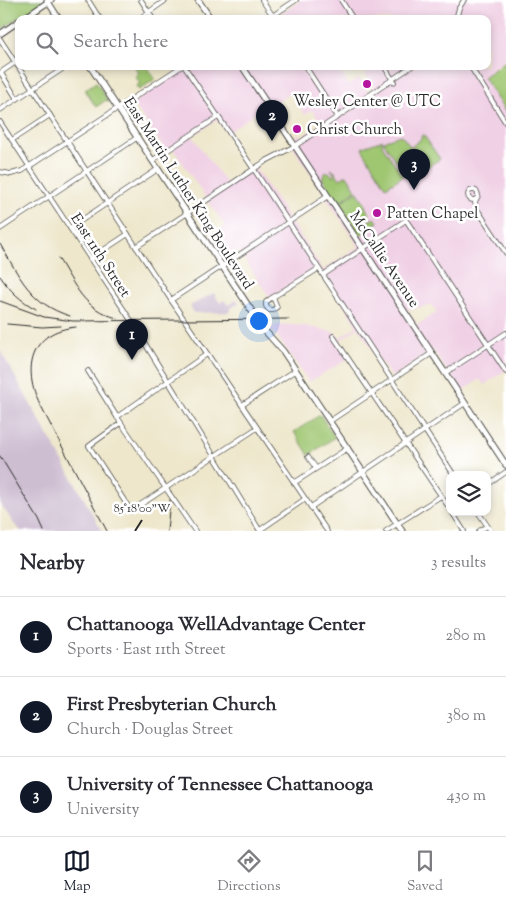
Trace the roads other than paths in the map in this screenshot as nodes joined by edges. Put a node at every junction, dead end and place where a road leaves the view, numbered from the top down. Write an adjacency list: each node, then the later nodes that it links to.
1 (88, 0): 13 (street)
2 (141, 0): 10 (street)
3 (166, 0): 10 (street)
4 (198, 0): 16 (main road)
5 (262, 0): 17 (street)
6 (296, 0): 18 (street)
7 (340, 0): 19 (street)
8 (464, 0): 20 (street)
9 (49, 1): 11 (main road); 12 (main road)
10 (149, 12): 14 (street); 15 (street)
11 (29, 15)
12 (57, 15)
13 (97, 15)
14 (145, 15)
15 (151, 15)
16 (208, 15)
17 (273, 15)
18 (277, 15)
19 (350, 15)
20 (457, 15)
21 (15, 25): 22 (main road)
22 (0, 34)
23 (0, 39): 24 (street)
24 (15, 61)
25 (15, 63): 36 (street)
26 (21, 70): 38 (street)
27 (60, 70): 38 (street)
28 (93, 70): 40 (main road, East Martin Luther King Boulevard)
29 (177, 70): 40 (street)
30 (186, 70): 43 (street)
31 (245, 70): 50 (main road, McCallie Avenue)
32 (309, 70): 44 (street)
33 (387, 70): 37 (street)
34 (407, 70): 37 (street)
35 (473, 70): 46 (street)
36 (0, 73): 39 (street)
37 (394, 81): 44 (street)
38 (33, 88): 39 (street); 42 (street)
39 (17, 99): 41 (street)
40 (119, 108): 47 (main road, East Martin Luther King Boulevard); 49 (street)
41 (0, 110)
42 (50, 115): 48 (street); 49 (street)
43 (218, 117): 51 (street); 54 (street)
44 (338, 117): 50 (street)
45 (0, 122): 48 (street, East 11th Street)
46 (506, 123)
47 (138, 137): 51 (main road, East Martin Luther King Boulevard); 55 (street)
48 (12, 140): 52 (street, East 11th Street)
49 (68, 142): 52 (street); 55 (street)
50 (295, 146): 54 (street); 58 (main road, McCallie Avenue)
51 (153, 160): 53 (main road, East Martin Luther King Boulevard)
52 (29, 166): 56 (street); 57 (street, East 11th Street)
53 (158, 169): 61 (street); 63 (main road, East Martin Luther King Boulevard)
54 (253, 169): 63 (street); 64 (street)
55 (87, 171): 57 (street); 61 (street)
56 (0, 172)
57 (49, 196): 65 (street, East 11th Street); 66 (street)
58 (328, 196): 64 (street); 69 (main road, McCallie Avenue)
59 (469, 198): 60 (street); 60 (street); 62 (street)
60 (476, 199): 62 (street)
61 (107, 203): 65 (street); 67 (street)
62 (477, 209): 70 (street)
63 (188, 214): 68 (street); 72 (main road, East Martin Luther King Boulevard)
64 (288, 223): 72 (street); 73 (street)
65 (70, 228): 71 (street, East 11th Street)
66 (0, 229)
67 (128, 234): 68 (street); 71 (street)
68 (136, 247): 76 (street)
69 (363, 248): 74 (street); 79 (street); 80 (main road, McCallie Avenue)
70 (506, 253)
71 (90, 258): 87 (street, East 11th Street)
72 (222, 266): 76 (street); 82 (main road, East Martin Luther King Boulevard)
73 (318, 269): 74 (street); 75 (street)
74 (323, 275): 86 (street)
75 (273, 297)
76 (170, 300): 81 (street)
77 (506, 332): 79 (street)
78 (334, 336): 88 (street)
79 (488, 345): 84 (street); 85 (street)
80 (432, 353): 85 (main road, McCallie Avenue); 86 (street)
81 (207, 354): 87 (street); 90 (street)
82 (296, 370): 90 (street); 92 (main road, East Martin Luther King Boulevard)
83 (88, 371): 91 (street)
84 (506, 372)
85 (446, 373): 89 (main road, McCallie Avenue)
86 (392, 380): 88 (street); 95 (street)
87 (167, 381): 91 (street); 98 (street, East 11th Street)
88 (372, 393): 92 (street); 96 (street)
89 (465, 403): 95 (street); 100 (main road, McCallie Avenue)
90 (242, 405): 94 (street)
91 (117, 416): 93 (street)
92 (330, 421): 97 (main road, East Martin Luther King Boulevard)
93 (121, 423): 107 (street); 107 (street)
94 (257, 428): 98 (street); 106 (street)
95 (424, 430): 96 (street); 103 (street)
96 (406, 442): 102 (street); 108 (street)
97 (348, 448): 101 (street); 102 (main road, East Martin Luther King Boulevard)
98 (214, 456): 107 (street); 116 (street, East 11th Street)
99 (308, 457): 101 (street)
100 (506, 465)
101 (316, 468): 106 (street)
102 (363, 471): 111 (street); 114 (main road, East Martin Luther King Boulevard)
103 (451, 471)
104 (506, 472): 105 (street)
105 (491, 482)
106 (294, 483): 109 (street)
107 (166, 488): 117 (street)
108 (441, 496): 110 (street); 114 (street)
109 (305, 499): 111 (street); 116 (street)
110 (446, 504)
111 (311, 507): 118 (street)
112 (454, 516): 121 (street)
113 (481, 516): 115 (street)
114 (398, 524): 119 (street); 120 (main road, East Martin Luther King Boulevard)
115 (487, 526): 122 (street); 123 (street)
116 (260, 530)
117 (195, 531)
118 (327, 531)
119 (386, 531)
120 (402, 531)
121 (464, 531)
122 (479, 531)
123 (491, 531)

